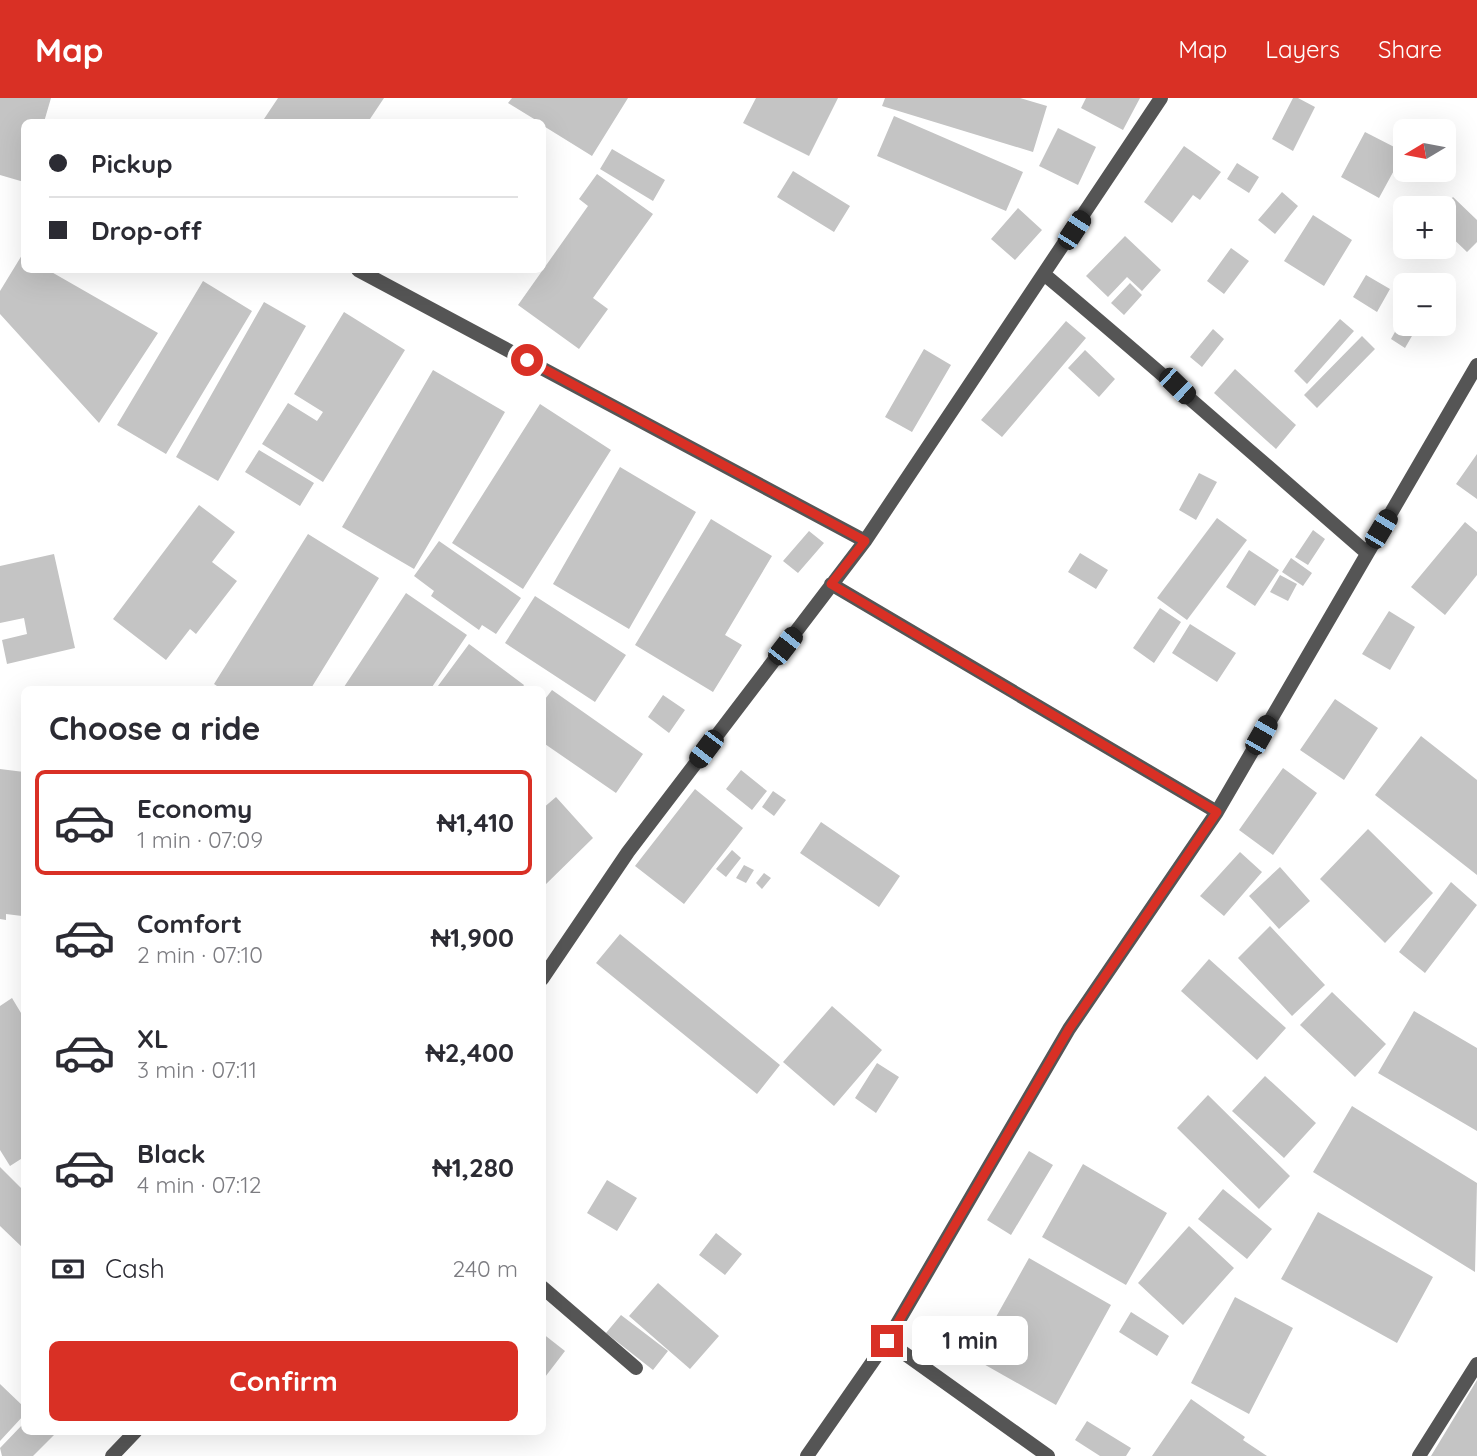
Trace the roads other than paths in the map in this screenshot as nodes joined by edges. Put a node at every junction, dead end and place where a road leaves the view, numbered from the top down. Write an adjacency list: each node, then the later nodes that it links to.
1 (1161, 98): 3 (street)
2 (364, 273): 5 (street)
3 (1045, 275): 5 (street); 6 (street)
4 (1477, 365): 6 (street)
5 (865, 541): 7 (street)
6 (1367, 553): 8 (street)
7 (831, 584): 8 (street); 9 (street)
8 (1217, 812): 11 (street)
9 (546, 973)
10 (546, 1290): 13 (street)
11 (887, 1341): 16 (street); 17 (street)
12 (1477, 1364): 18 (street)
13 (636, 1368)
14 (132, 1435): 15 (street)
15 (112, 1456)
16 (807, 1456)
17 (1048, 1456)
18 (1419, 1456)

